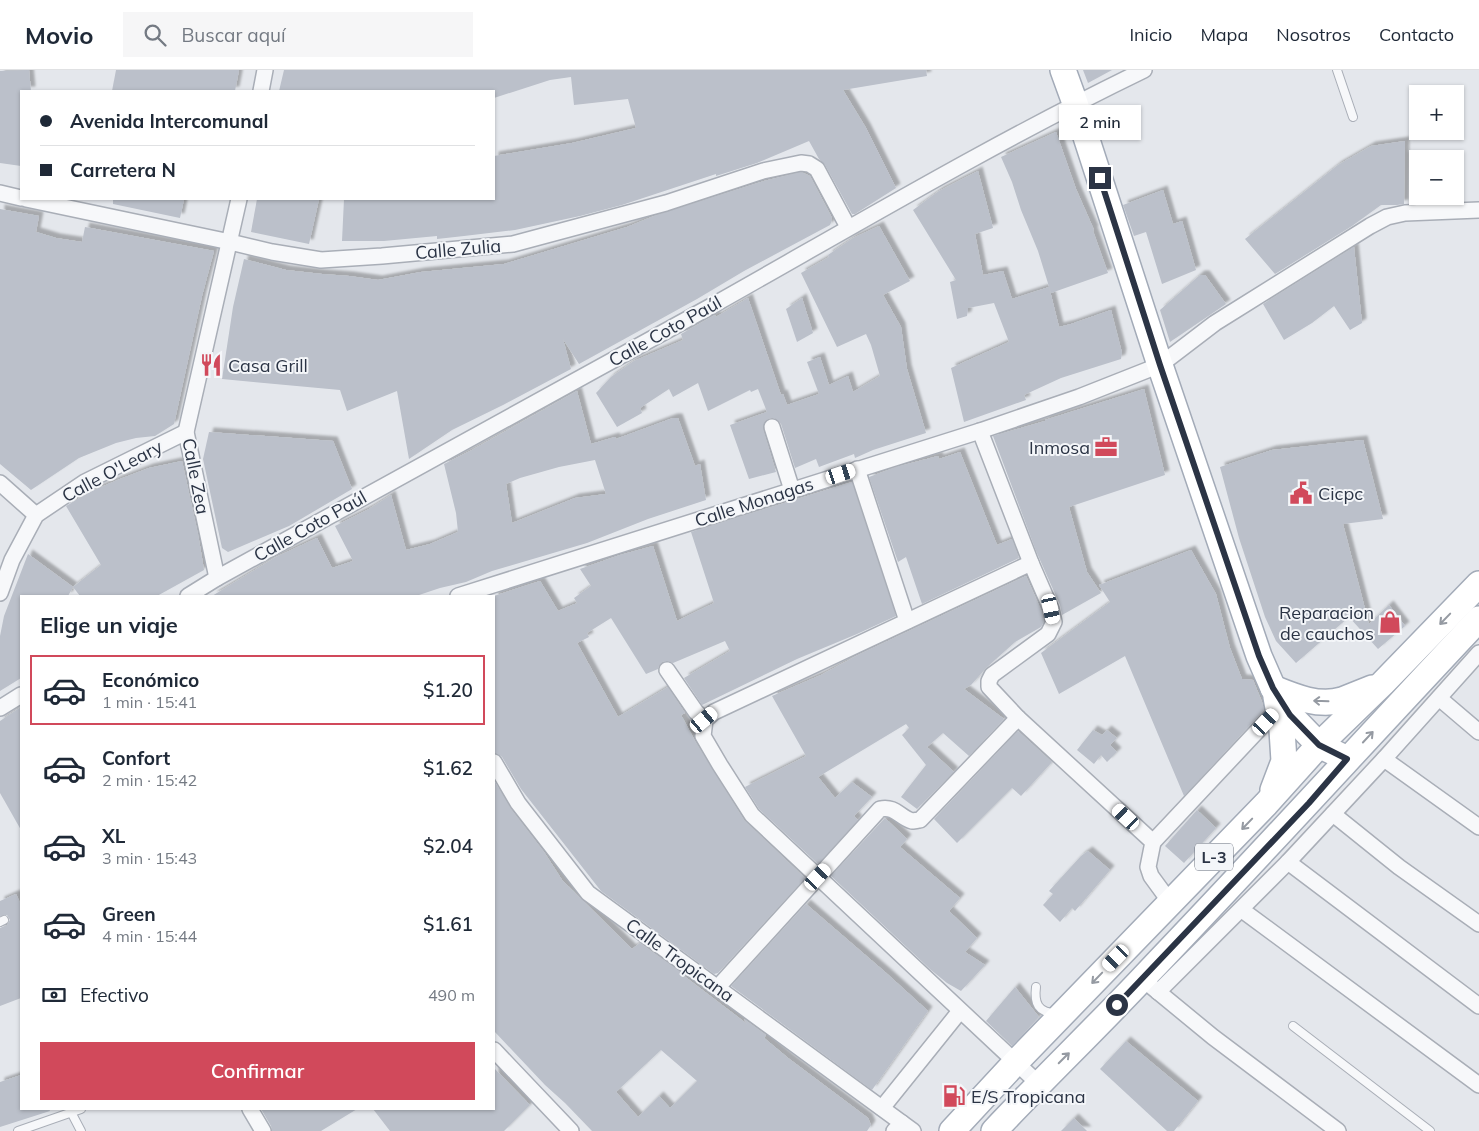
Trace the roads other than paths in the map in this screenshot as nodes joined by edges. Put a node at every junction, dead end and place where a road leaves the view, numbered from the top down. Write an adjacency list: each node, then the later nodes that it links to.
1 (266, 70): 5 (street)
2 (1063, 70): 6 (main road)
3 (1144, 70): 6 (street, Calle Coto Paúl)
4 (1337, 70): 7 (lane)
5 (261, 90)
6 (1075, 103): 13 (street, Calle Coto Paúl); 15 (main road)
7 (1353, 116)
8 (0, 193): 9 (street)
9 (20, 198)
10 (31, 200): 14 (street, Calle Zulia)
11 (239, 200): 14 (street, Calle Zea)
12 (1479, 210): 15 (street, Calle Monagas)
13 (848, 227): 14 (street, Calle Zulia); 24 (street, Calle Coto Paúl)
14 (230, 242): 18 (street, Calle Zea)
15 (1160, 365): 17 (street, Calle Monagas); 35 (main road)
16 (772, 427): 21 (street)
17 (980, 431): 19 (street, Calle Monagas); 23 (street)
18 (186, 432): 22 (street, Calle O'Leary); 24 (street, Calle Zea)
19 (857, 469): 21 (street, Calle Monagas); 30 (street)
20 (0, 483): 22 (street)
21 (792, 490): 28 (street, Calle Monagas)
22 (36, 515): 26 (street, Calle O'Leary)
23 (1031, 563): 30 (street); 38 (street)
24 (217, 578): 27 (street, Calle Coto Paúl)
25 (1479, 584): 33 (main road, L-3, one-way to 33)
26 (0, 593)
27 (190, 595)
28 (461, 595)
29 (1479, 619): 42 (main road, L-3, one-way to 29)
30 (908, 621): 39 (street)
31 (1479, 653): 36 (street)
32 (667, 670): 39 (street)
33 (1383, 683): 35 (main road, one-way to 35); 41 (main road, L-3)
34 (20, 696): 37 (street)
35 (1276, 698): 41 (main road); 45 (main road); 48 (street)
36 (1439, 698): 40 (street); 44 (street)
37 (0, 708)
38 (1018, 718): 48 (street); 51 (street)
39 (704, 720): 51 (street)
40 (1479, 732)
41 (1319, 745): 42 (main road); 45 (main road, L-3)
42 (1347, 759): 44 (street); 55 (main road, L-3)
43 (495, 764): 56 (street, Calle Tropicana)
44 (1379, 764): 46 (street); 47 (street)
45 (1266, 804): 49 (main road, L-3, one-way to 49)
46 (1332, 814): 50 (street); 54 (street)
47 (1479, 827)
48 (1153, 842): 52 (street)
49 (1220, 851): 52 (main road, L-3); 55 (main road)
50 (1288, 862): 53 (street); 58 (street)
51 (818, 877): 56 (street); 59 (street)
52 (1170, 902): 60 (main road, L-3, one-way to 60)
53 (1242, 910): 55 (street); 65 (street)
54 (1479, 924)
55 (1150, 985): 64 (main road, L-3, one-way to 55); 77 (street)
56 (718, 987): 66 (street, Calle Tropicana)
57 (1036, 987): 60 (lane)
58 (1479, 1006)
59 (960, 1011): 63 (street); 66 (street)
60 (1063, 1013): 63 (main road, L-3)
61 (1293, 1026): 78 (lane)
62 (495, 1051): 74 (street)
63 (1015, 1063): 64 (street); 75 (main road, L-3)
64 (1038, 1084): 76 (main road, L-3)
65 (1479, 1085)
66 (882, 1108): 70 (street, Calle Tropicana)
67 (78, 1110): 69 (lane)
68 (251, 1110): 73 (street)
69 (71, 1112): 71 (lane); 72 (lane)
70 (903, 1128)
71 (18, 1131)
72 (81, 1131)
73 (263, 1131)
74 (571, 1131)
75 (952, 1131)
76 (994, 1131)
77 (1338, 1131)
78 (1430, 1131)

